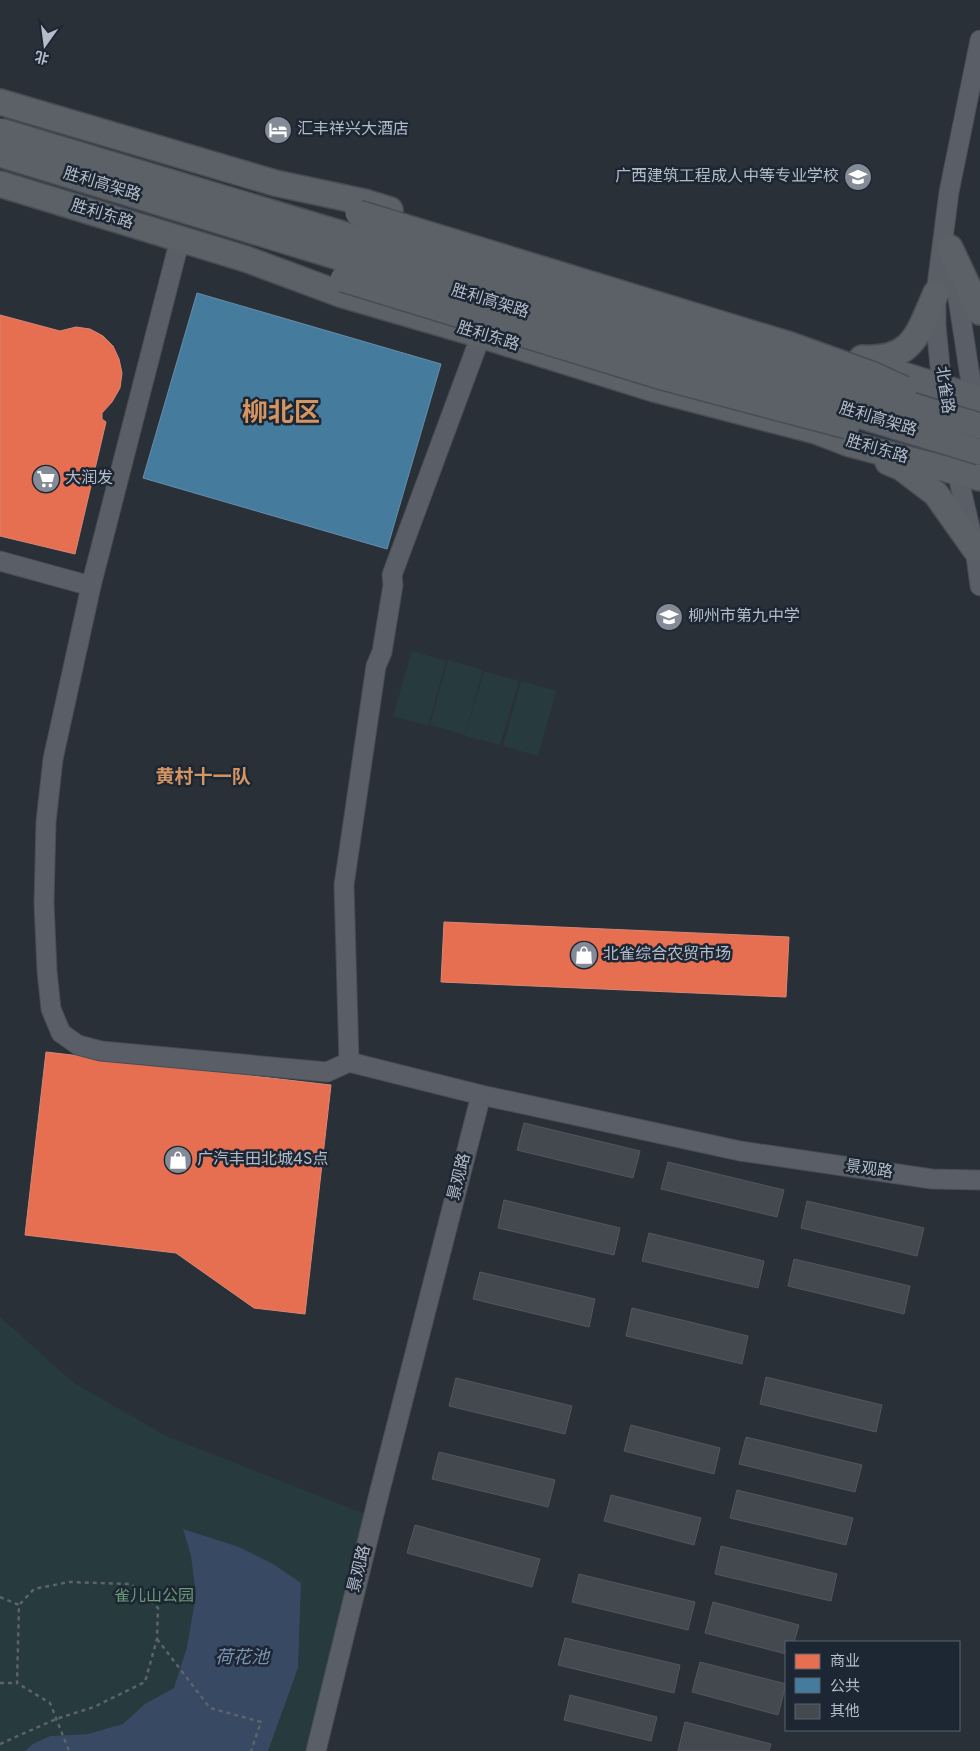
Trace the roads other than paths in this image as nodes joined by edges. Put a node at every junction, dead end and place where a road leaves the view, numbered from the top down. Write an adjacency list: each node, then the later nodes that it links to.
1 (980, 40): 7 (street, 北雀路)
2 (0, 102): 5 (main road)
3 (0, 131): 18 (main road, 胜利高架路, bridge)
4 (0, 154): 21 (main road, 胜利高架路, bridge)
5 (275, 183): 14 (main road); 17 (main road, bridge)
6 (0, 184): 8 (main road, 胜利东路)
7 (949, 192): 9 (street, 北雀路); 11 (street, 北雀路)
8 (180, 239): 10 (main road, 胜利东路); 25 (street)
9 (950, 248): 12 (main road); 16 (street, 北雀路)
10 (246, 259): 13 (main road, 胜利东路); 21 (main road, bridge)
11 (936, 293): 14 (main road); 15 (street, 北雀路)
12 (980, 312)
13 (481, 335): 20 (main road, 胜利东路); 27 (street)
14 (846, 357): 15 (main road)
15 (942, 387): 16 (main road); 22 (street, 北雀路)
16 (976, 399): 19 (street, 北雀路)
17 (980, 422)
18 (980, 426)
19 (980, 436)
20 (850, 444): 22 (main road, 胜利东路); 23 (main road)
21 (980, 453)
22 (968, 475): 23 (street, 北雀路)
23 (974, 549): 26 (street, 北雀路)
24 (0, 562): 25 (street)
25 (91, 586): 27 (street)
26 (980, 586)
27 (349, 1062): 28 (street)
28 (481, 1095): 29 (street, 景观路); 30 (street, 景观路)
29 (980, 1180)
30 (316, 1751)

